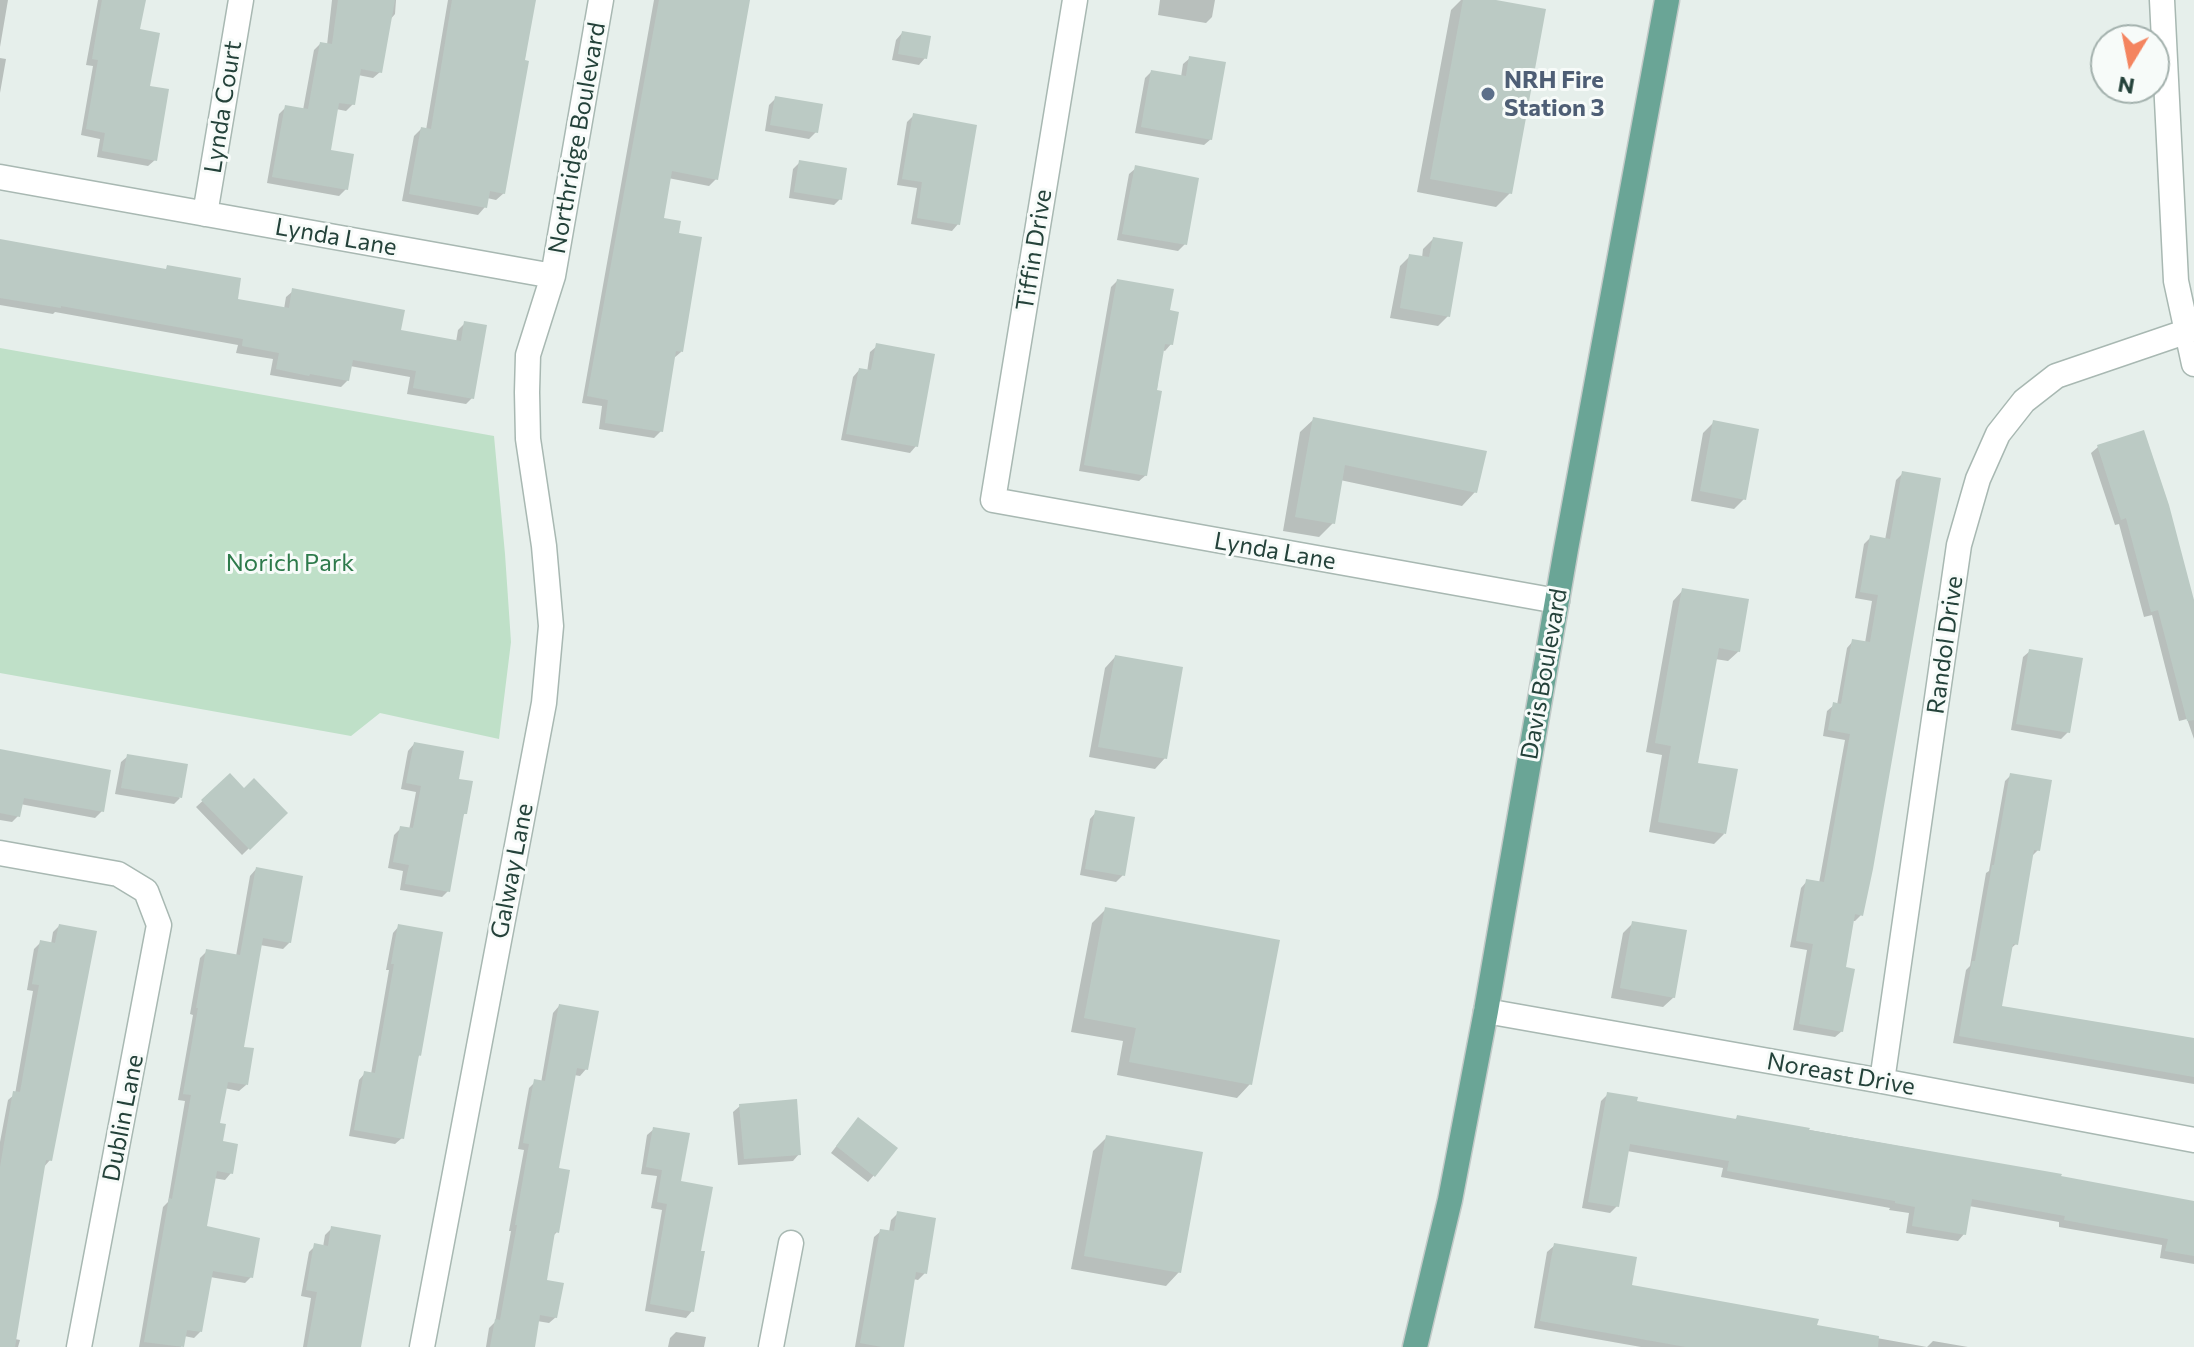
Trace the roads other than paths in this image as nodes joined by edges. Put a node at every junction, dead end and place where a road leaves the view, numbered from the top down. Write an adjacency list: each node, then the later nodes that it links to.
1 (241, 0): 7 (street, Lynda Court)
2 (601, 0): 8 (street, Northridge Boulevard)
3 (1075, 0): 11 (street, Tiffin Drive)
4 (1667, 0): 12 (main road, Davis Boulevard)
5 (2162, 0): 9 (street)
6 (0, 177): 7 (street, Lynda Lane)
7 (205, 214): 8 (street, Lynda Lane)
8 (553, 276): 19 (street, Galway Lane)
9 (2188, 331): 10 (street); 15 (street, Randol Drive)
10 (2194, 364)
11 (993, 500): 12 (street, Lynda Lane)
12 (1557, 601): 14 (main road, Davis Boulevard)
13 (0, 853): 18 (street, Dublin Lane)
14 (1486, 1011): 15 (street, Noreast Drive); 21 (main road, Davis Boulevard)
15 (1882, 1081): 16 (street, Noreast Drive)
16 (2194, 1140)
17 (791, 1243): 20 (street)
18 (79, 1347)
19 (422, 1347)
20 (771, 1347)
21 (1415, 1347)

